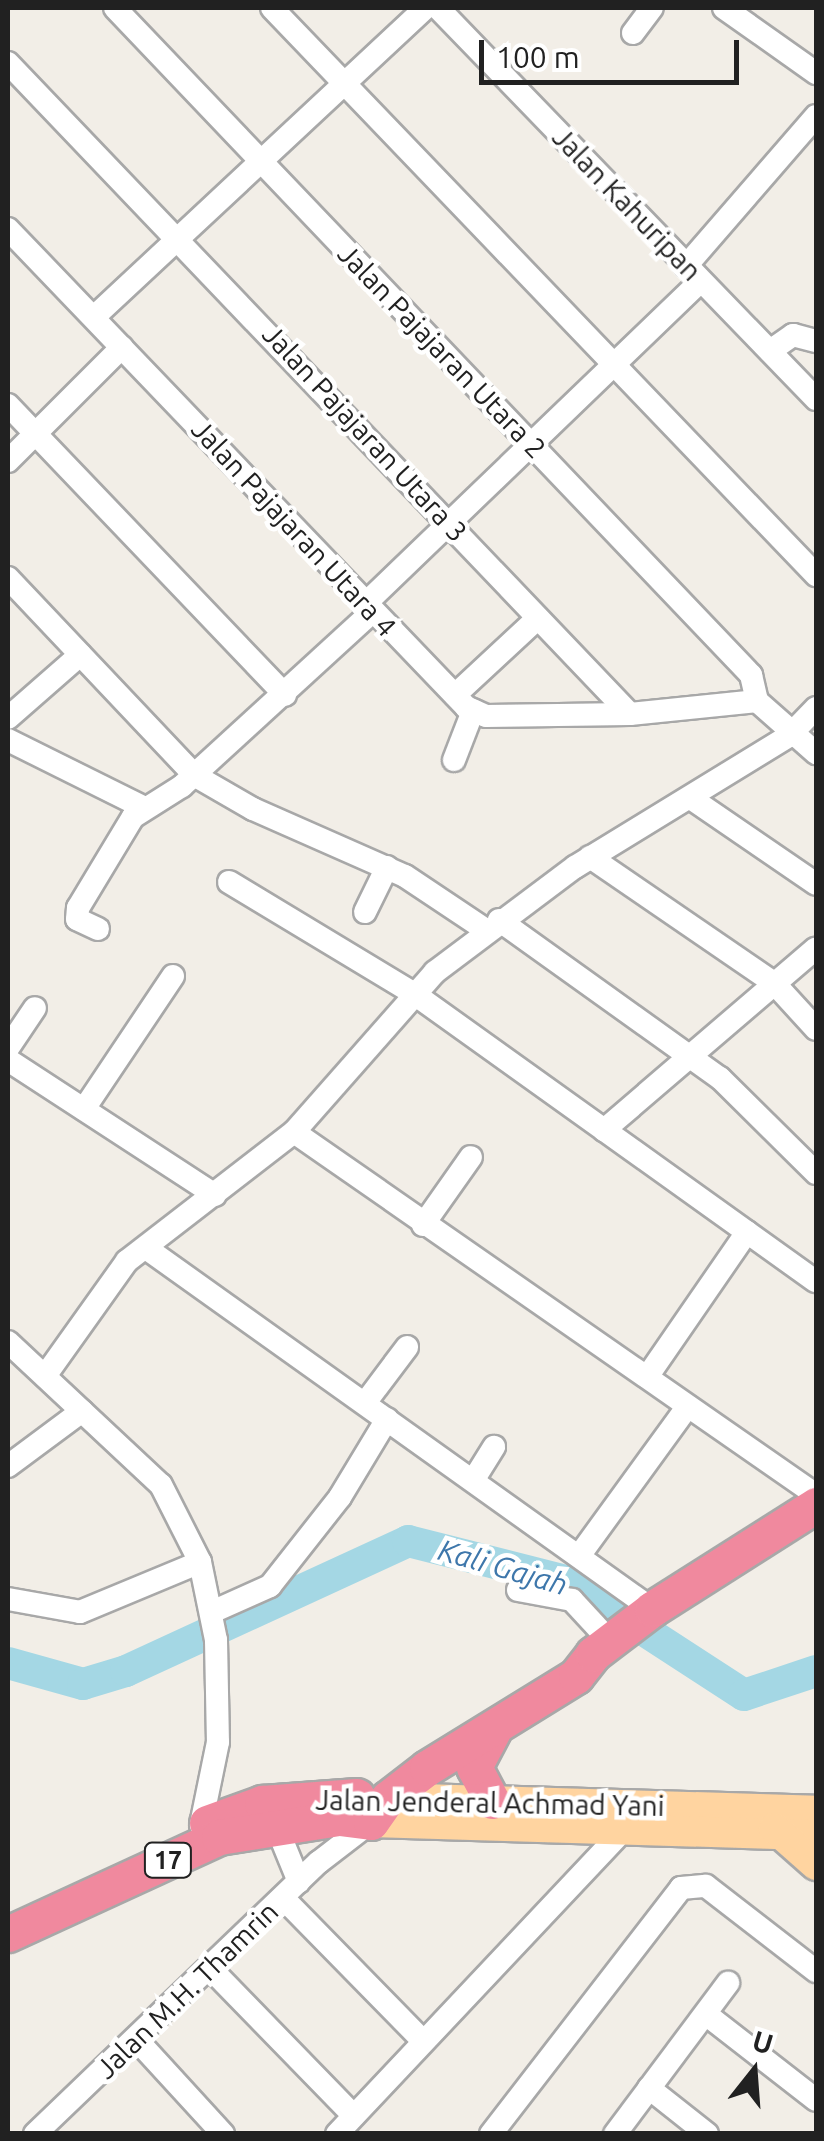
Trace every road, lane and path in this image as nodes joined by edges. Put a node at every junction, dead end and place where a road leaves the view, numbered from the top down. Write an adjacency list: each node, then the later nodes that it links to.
1 (115, 8): 12 (street, Jalan Pajajaran Utara 2)
2 (272, 8): 10 (street)
3 (426, 8): 10 (street)
4 (438, 8): 15 (street, Jalan Kahuripan)
5 (652, 8): 7 (street)
6 (740, 12): 9 (street)
7 (633, 33)
8 (8, 63): 14 (street, Jalan Pajajaran Utara 3)
9 (816, 74)
10 (345, 85): 12 (street); 20 (street)
11 (816, 116): 15 (street)
12 (261, 162): 14 (street); 24 (street, Jalan Pajajaran Utara 2)
13 (8, 229): 16 (street, Jalan Pajajaran Utara 4)
14 (180, 237): 16 (street); 26 (street, Jalan Pajajaran Utara 3)
15 (693, 273): 19 (street, Jalan Kahuripan); 20 (street)
16 (94, 317): 18 (street, Jalan Pajajaran Utara 4)
17 (816, 341): 19 (street)
18 (122, 347): 23 (street); 29 (street, Jalan Pajajaran Utara 4)
19 (770, 351): 21 (street, Jalan Kahuripan)
20 (616, 364): 24 (street); 27 (street)
21 (816, 399)
22 (8, 405): 23 (street)
23 (36, 434): 25 (street); 32 (street)
24 (531, 444): 26 (street); 34 (street, Jalan Pajajaran Utara 2)
25 (8, 461)
26 (451, 523): 29 (street); 30 (street, Jalan Pajajaran Utara 3)
27 (816, 575)
28 (8, 578): 31 (street)
29 (368, 608): 32 (street); 33 (street, Jalan Pajajaran Utara 4)
30 (538, 618): 33 (street); 37 (street, Jalan Pajajaran Utara 3)
31 (80, 655): 38 (street); 43 (street)
32 (285, 694): 43 (street)
33 (455, 695): 36 (street, Jalan Pajajaran Utara 4)
34 (757, 701): 37 (street); 39 (street, Jalan Pajajaran Utara 2)
35 (816, 708): 39 (street)
36 (474, 711): 37 (street); 42 (street)
37 (630, 714)
38 (8, 718)
39 (789, 736): 41 (street, Jalan Pajajaran Utara 2); 44 (street)
40 (8, 740): 45 (street)
41 (816, 753)
42 (454, 760)
43 (194, 775): 45 (street); 47 (street)
44 (692, 798): 46 (street); 49 (street)
45 (143, 807): 52 (street)
46 (590, 858): 51 (street); 55 (street)
47 (387, 866): 50 (street); 51 (street)
48 (229, 882): 56 (street)
49 (816, 884)
50 (365, 912)
51 (493, 925): 56 (street); 60 (street)
52 (98, 930)
53 (816, 948): 55 (street)
54 (173, 976): 62 (street)
55 (774, 983): 58 (street); 60 (street)
56 (412, 993): 63 (street); 64 (street)
57 (35, 1008): 59 (street)
58 (816, 1029)
59 (8, 1048)
60 (688, 1056): 63 (street); 66 (street)
61 (8, 1060): 62 (street)
62 (84, 1109): 67 (street)
63 (604, 1130): 69 (street)
64 (294, 1132): 67 (street); 68 (street)
65 (471, 1157): 68 (street)
66 (816, 1173)
67 (215, 1194): 70 (street)
68 (423, 1224): 76 (street)
69 (747, 1232): 72 (street); 76 (street)
70 (146, 1248): 75 (street); 77 (street)
71 (816, 1250): 72 (street)
72 (808, 1275)
73 (8, 1342): 75 (street)
74 (407, 1347): 77 (street)
75 (45, 1376): 79 (street)
76 (647, 1376): 78 (street)
77 (365, 1403): 80 (street)
78 (688, 1406): 84 (street); 86 (street)
79 (82, 1411): 82 (street); 87 (street)
80 (388, 1419): 83 (street); 90 (street)
81 (494, 1447): 83 (street)
82 (8, 1466)
83 (474, 1479): 86 (street)
84 (816, 1495)
85 (816, 1505): 91 (highway, 17)
86 (580, 1556): 91 (street)
87 (200, 1562): 89 (street); 90 (street)
88 (518, 1590): 91 (street)
89 (8, 1599)
90 (212, 1614): 97 (street)
91 (623, 1631): 92 (highway, 17); 95 (highway, 17)
92 (493, 1731): 93 (highway); 95 (highway, 17)
93 (492, 1801): 95 (main road, Jalan Jenderal Achmad Yani); 96 (main road, Jalan Jenderal Achmad Yani)
94 (816, 1811): 96 (main road, Jalan Jenderal Achmad Yani)
95 (358, 1816): 97 (highway, Jalan Jenderal Achmad Yani / 17); 98 (highway, Jalan Jenderal Achmad Yani / 17); 99 (main road, Jalan Jenderal Achmad Yani); 102 (street, Jalan M.H. Thamrin)
96 (771, 1822): 99 (main road, Jalan Jenderal Achmad Yani); 100 (main road, Jalan Jenderal Achmad Yani); 101 (main road)
97 (201, 1825): 103 (highway, Jalan Jenderal Achmad Yani / 17)
98 (277, 1828): 102 (street); 104 (highway, Jalan Jenderal Achmad Yani / 17)
99 (623, 1832): 110 (street)
100 (816, 1834)
101 (816, 1866)
102 (291, 1890): 105 (street, Jalan M.H. Thamrin); 110 (street)
103 (8, 1914)
104 (8, 1934)
105 (210, 1968): 109 (street, Jalan M.H. Thamrin); 113 (street)
106 (816, 1971): 117 (street)
107 (728, 1984): 108 (street)
108 (707, 2015): 111 (street); 112 (street)
109 (136, 2038): 114 (street, Jalan M.H. Thamrin); 115 (street)
110 (423, 2042): 113 (street)
111 (649, 2088): 118 (street); 119 (street)
112 (816, 2100)
113 (354, 2116): 116 (street)
114 (35, 2134)
115 (223, 2134)
116 (338, 2134)
117 (491, 2134)
118 (614, 2134)
119 (707, 2134)

